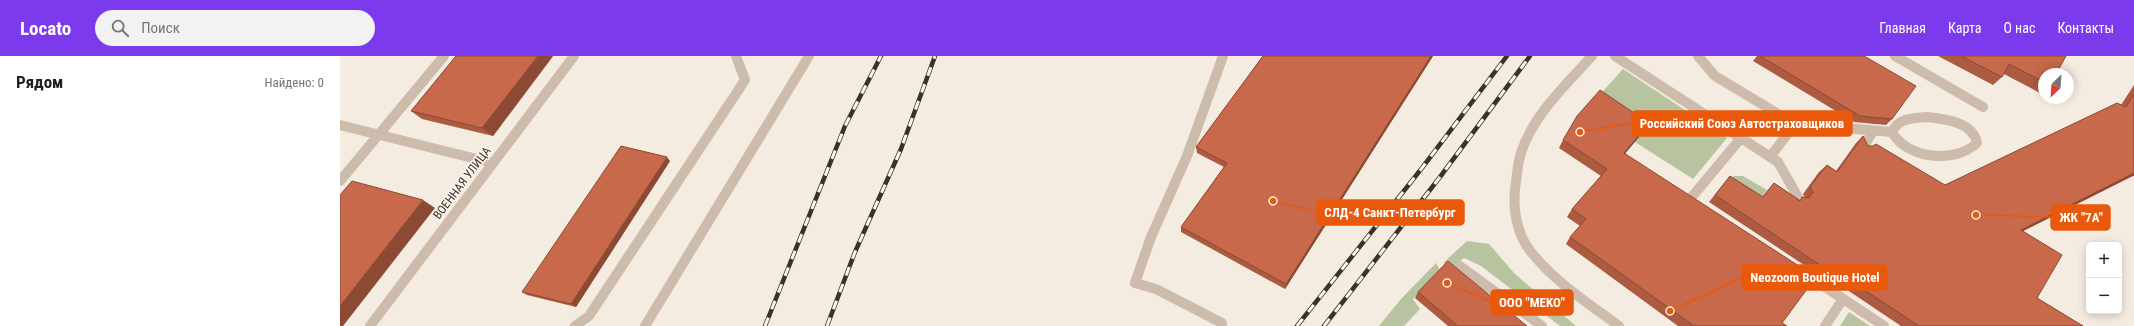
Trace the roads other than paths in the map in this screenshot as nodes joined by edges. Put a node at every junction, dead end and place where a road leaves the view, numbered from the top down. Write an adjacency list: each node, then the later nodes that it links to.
1 (444, 56): 15 (street)
2 (574, 56): 19 (street, ВОЕННАЯ УЛИЦА)
3 (736, 56): 28 (street)
4 (809, 56): 29 (street)
5 (1223, 56): 26 (street)
6 (1592, 56): 31 (street)
7 (1616, 56): 16 (street)
8 (1698, 56): 11 (street)
9 (1895, 56): 10 (street)
10 (1983, 107)
11 (1795, 124): 13 (street); 18 (street)
12 (340, 125): 15 (street)
13 (1874, 131): 14 (street); 17 (street)
14 (1892, 132): 14 (street)
15 (379, 134): 19 (street); 20 (street)
16 (1740, 138): 18 (street); 21 (street)
17 (1863, 148)
18 (1770, 157): 22 (street)
19 (493, 163): 27 (street, ВОЕННАЯ УЛИЦА)
20 (340, 181)
21 (1691, 198)
22 (1799, 199)
23 (1460, 266): 30 (street)
24 (1797, 268): 25 (street)
25 (1844, 299): 32 (street); 33 (street)
26 (1222, 323)
27 (370, 326)
28 (575, 326)
29 (645, 326)
30 (1542, 326)
31 (1618, 326)
32 (1825, 326)
33 (1884, 326)

